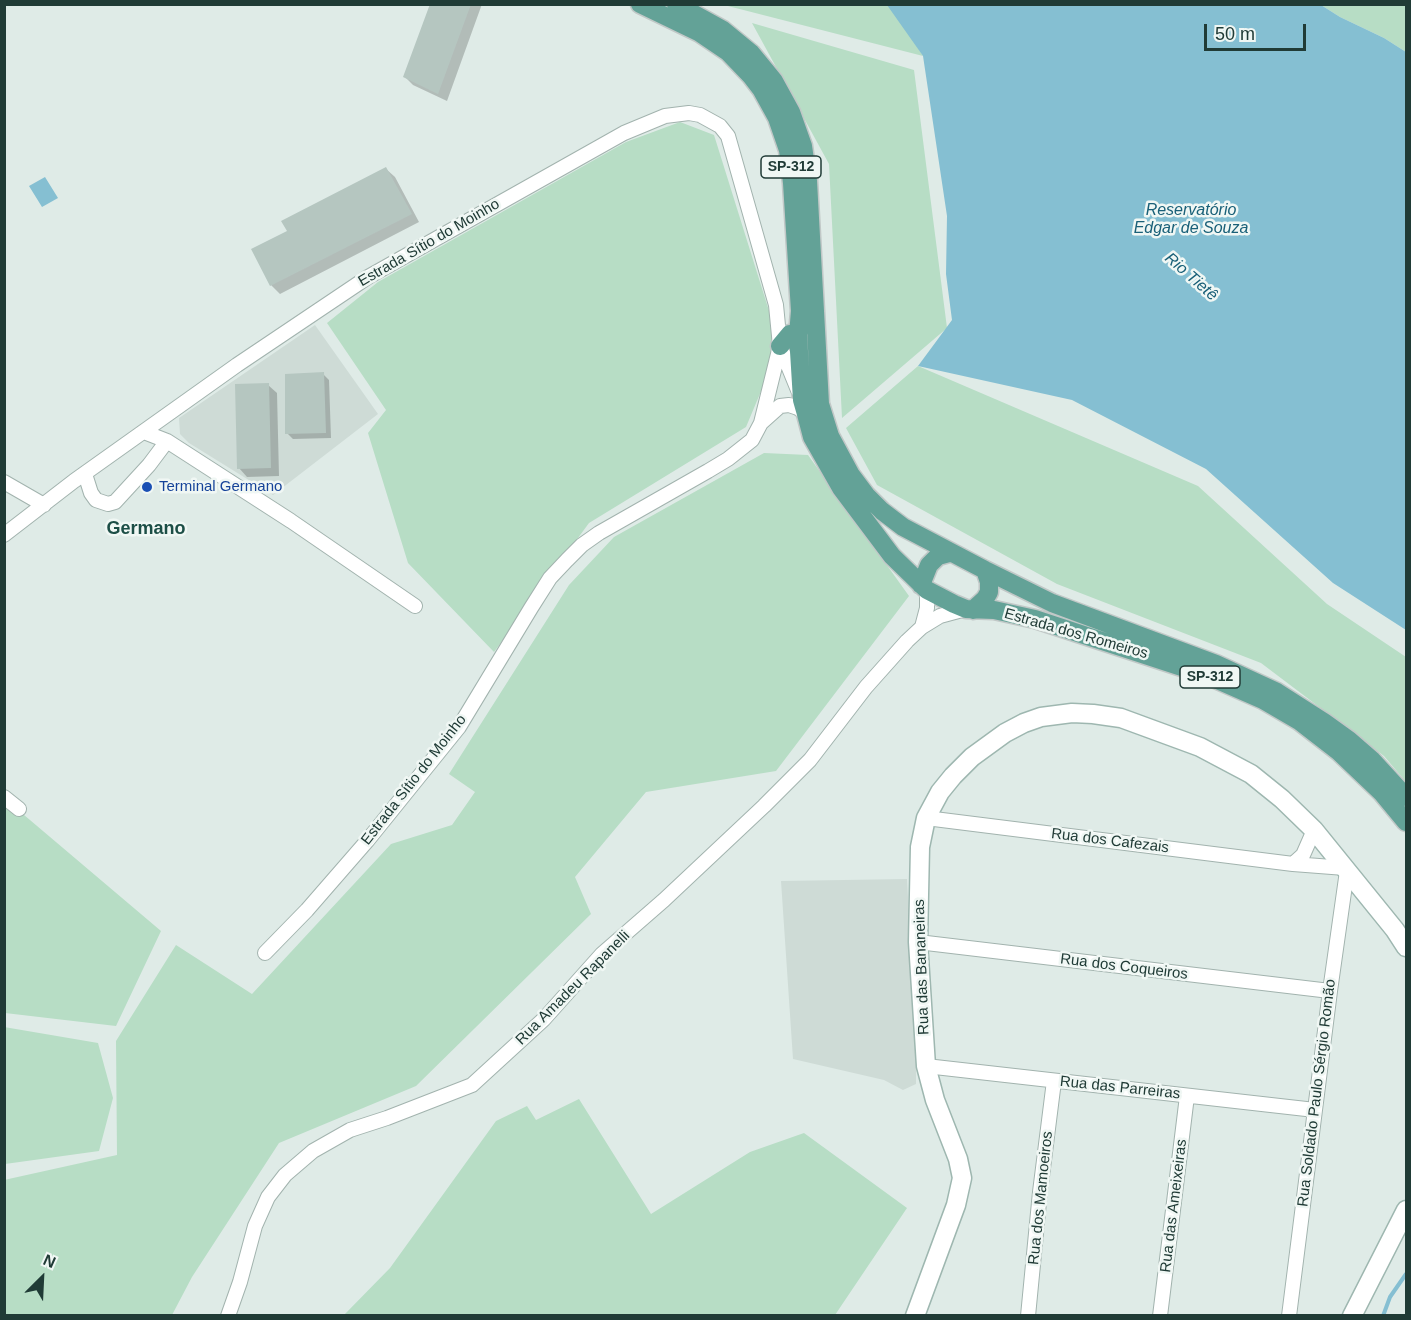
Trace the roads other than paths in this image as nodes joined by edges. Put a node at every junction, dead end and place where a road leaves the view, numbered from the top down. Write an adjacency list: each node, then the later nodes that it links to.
1 (640, 4): 4 (main road, Estrada dos Romeiros / SP-312)
2 (676, 4): 6 (main road, Estrada dos Romeiros / SP-312)
3 (776, 304): 4 (street); 5 (street); 9 (street, Estrada Sítio do Moinho)
4 (798, 335): 5 (main road); 6 (main road); 7 (main road, Estrada dos Romeiros / SP-312)
5 (780, 346): 7 (street); 8 (street, Estrada Sítio do Moinho)
6 (817, 380): 15 (main road, Estrada dos Romeiros / SP-312)
7 (804, 407): 8 (street); 17 (main road, Estrada dos Romeiros / SP-312)
8 (761, 423): 31 (street, Estrada Sítio do Moinho)
9 (144, 432): 10 (street); 11 (street, Estrada Sítio do Moinho)
10 (167, 441): 11 (street); 18 (street)
11 (85, 474): 13 (street, Estrada Sítio do Moinho)
12 (4, 482): 13 (street)
13 (44, 505): 14 (street, Estrada Sítio do Moinho)
14 (4, 535)
15 (949, 553): 16 (main road, Estrada dos Romeiros / SP-312); 17 (main road)
16 (985, 570): 19 (main road); 22 (main road, Estrada dos Romeiros / SP-312)
17 (924, 587): 19 (main road, Estrada dos Romeiros / SP-312); 20 (street)
18 (415, 606)
19 (969, 610): 20 (street); 25 (main road, Estrada dos Romeiros / SP-312)
20 (922, 627): 38 (street, Rua Amadeu Rapanelli)
21 (4, 797): 23 (street)
22 (1407, 797)
23 (19, 809)
24 (926, 818): 26 (street, Rua das Bananeiras); 27 (street, Rua dos Cafezais); 29 (street, Rua das Bananeiras)
25 (1407, 822)
26 (1314, 830): 27 (street); 28 (street, Rua das Bananeiras)
27 (1293, 864): 28 (street, Rua dos Cafezais)
28 (1346, 869): 30 (street, Rua das Bananeiras); 32 (street, Rua Soldado Paulo Sérgio Romão)
29 (918, 942): 32 (street, Rua dos Coqueiros); 33 (street, Rua das Bananeiras)
30 (1407, 947)
31 (265, 953)
32 (1330, 991): 36 (street, Rua Soldado Paulo Sérgio Romão)
33 (926, 1066): 34 (street, Rua das Parreiras); 39 (street, Rua das Bananeiras)
34 (1054, 1081): 35 (street, Rua das Parreiras); 40 (street, Rua dos Mamoeiros)
35 (1187, 1096): 36 (street, Rua das Parreiras); 41 (street, Rua das Ameixeiras)
36 (1315, 1110): 42 (street, Rua Soldado Paulo Sérgio Romão)
37 (1407, 1210): 43 (street)
38 (228, 1316)
39 (915, 1316)
40 (1028, 1316)
41 (1160, 1316)
42 (1289, 1316)
43 (1352, 1316)

